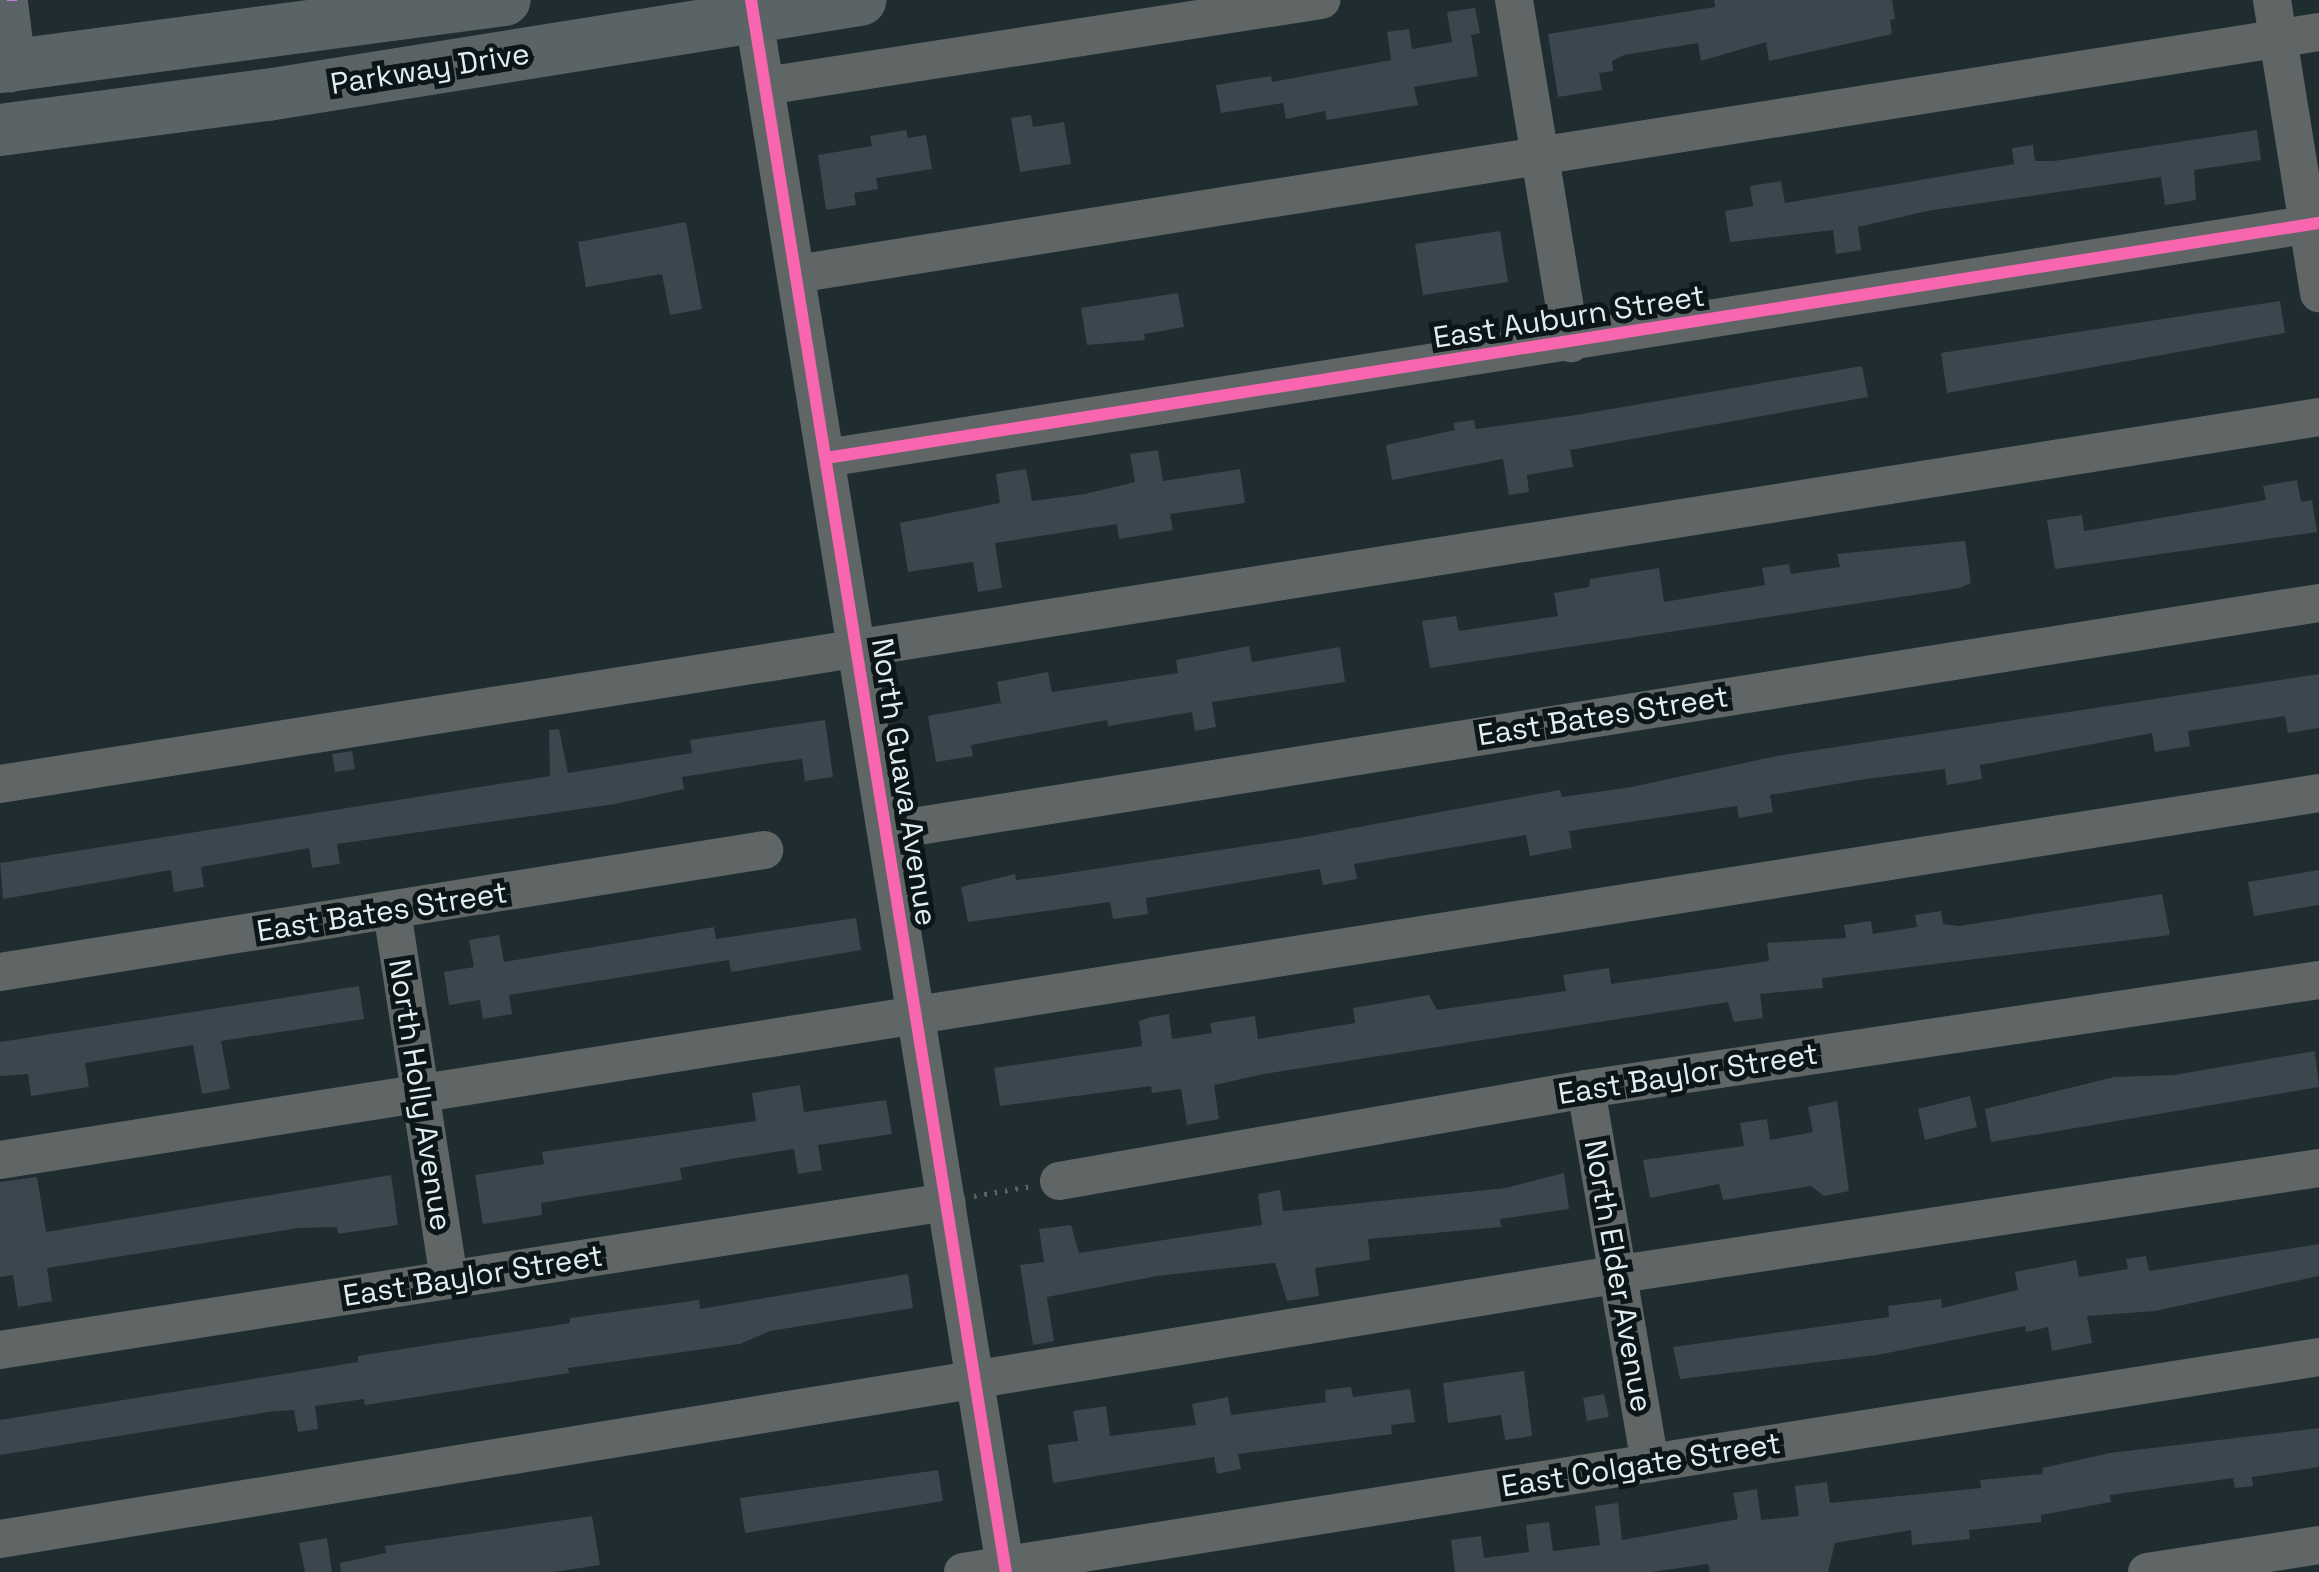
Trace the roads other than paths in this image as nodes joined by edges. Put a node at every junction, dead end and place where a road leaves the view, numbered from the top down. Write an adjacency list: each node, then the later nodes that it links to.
1 (505, 0): 10 (highway, Parkway Drive)
2 (860, 0): 7 (highway, Parkway Drive)
3 (1320, 0): 11 (street)
4 (1514, 0): 13 (street)
5 (2272, 0): 9 (street)
6 (9, 2): 10 (highway)
7 (753, 8): 11 (street, North Guava Avenue); 12 (highway, Parkway Drive)
8 (2319, 32): 9 (street)
9 (2278, 38): 13 (street); 14 (street)
10 (5, 67)
11 (764, 86): 15 (street, North Guava Avenue)
12 (0, 130)
13 (1540, 154): 15 (street); 17 (street)
14 (2314, 224): 16 (street); 17 (street, East Auburn Street)
15 (796, 274): 19 (street, North Guava Avenue)
16 (2319, 294)
17 (1571, 343): 19 (street, East Auburn Street)
18 (2319, 418): 21 (street)
19 (826, 458): 21 (street, North Guava Avenue)
20 (2319, 603): 24 (street, East Bates Street)
21 (857, 648): 22 (street); 24 (street, North Guava Avenue)
22 (0, 784)
23 (2319, 793): 29 (street)
24 (887, 831): 29 (street, North Guava Avenue)
25 (764, 850): 26 (street, East Bates Street)
26 (392, 910): 27 (street, East Bates Street); 31 (street, North Holly Avenue)
27 (0, 972)
28 (2319, 980): 30 (street, East Baylor Street)
29 (917, 1017): 31 (street); 35 (street, North Guava Avenue)
30 (1586, 1089): 34 (street, East Baylor Street); 36 (street, North Elder Avenue)
31 (420, 1092): 32 (street); 37 (street, North Holly Avenue)
32 (0, 1160)
33 (2319, 1168): 36 (street)
34 (1060, 1181)
35 (946, 1202): 37 (street, East Baylor Street); 40 (street, North Guava Avenue)
36 (1620, 1274): 40 (street); 41 (street, North Elder Avenue)
37 (449, 1280): 38 (street, East Baylor Street)
38 (0, 1350)
39 (2319, 1357): 41 (street, East Colgate Street)
40 (974, 1384): 42 (street); 44 (street, North Guava Avenue)
41 (1650, 1464): 44 (street, East Colgate Street)
42 (0, 1539)
43 (2319, 1545): 46 (street)
44 (1005, 1569): 45 (street, East Colgate Street)
45 (962, 1572)
46 (2147, 1572)

